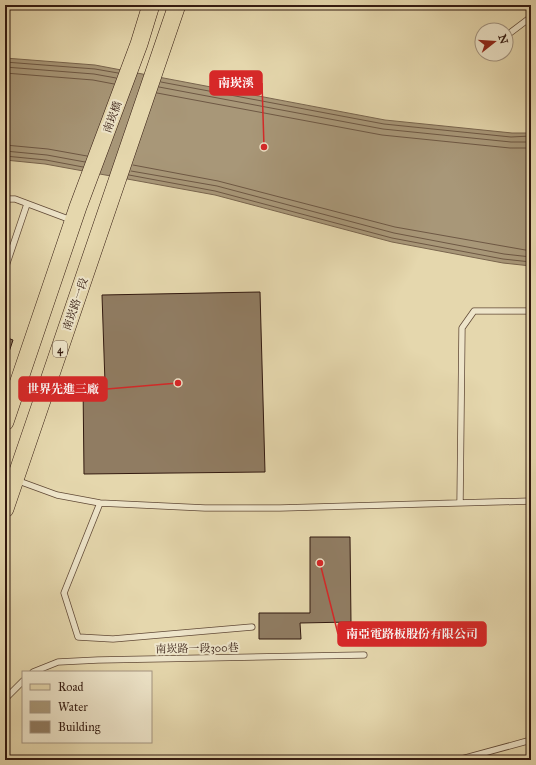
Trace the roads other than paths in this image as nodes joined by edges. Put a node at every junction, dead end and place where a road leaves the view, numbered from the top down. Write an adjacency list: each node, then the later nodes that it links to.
1 (151, 5): 7 (main road, 南崁橋)
2 (177, 5): 11 (main road, 南崁路一段 / 4)
3 (531, 17): 4 (lane)
4 (514, 30)
5 (5, 199): 6 (lane)
6 (27, 204): 7 (lane); 8 (lane)
7 (74, 221): 10 (main road)
8 (5, 269)
9 (531, 311): 14 (lane)
10 (5, 422)
11 (10, 478): 13 (lane); 15 (main road, 南崁路一段 / 4)
12 (531, 501): 14 (lane)
13 (100, 503): 14 (lane); 16 (lane)
14 (460, 503)
15 (5, 509)
16 (252, 627)
17 (364, 656): 18 (lane, 南崁路一段300巷)
18 (36, 671)
19 (22, 682): 20 (lane)
20 (5, 700)
21 (531, 740): 22 (lane)
22 (458, 760)

